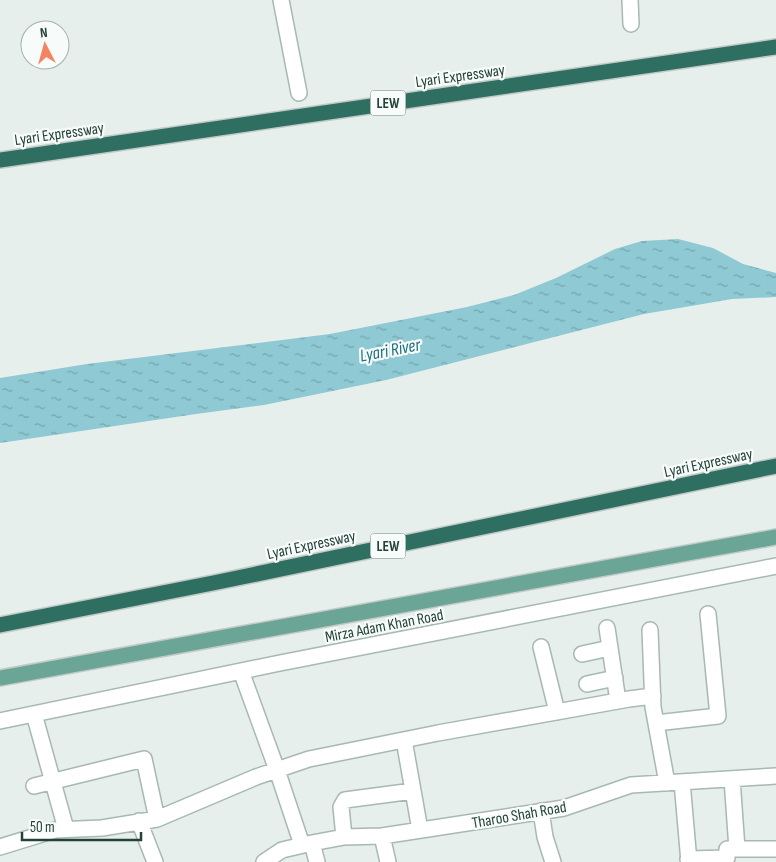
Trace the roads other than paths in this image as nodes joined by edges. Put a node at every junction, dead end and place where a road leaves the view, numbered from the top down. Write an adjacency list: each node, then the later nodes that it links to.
1 (281, 0): 5 (street)
2 (630, 0): 3 (street)
3 (631, 24)
4 (776, 47): 6 (highway, Lyari Expressway / LEW)
5 (299, 93)
6 (0, 160)
7 (776, 466): 11 (highway, Lyari Expressway / LEW)
8 (776, 536): 18 (main road, Mirza Adam Khan Road)
9 (776, 566): 17 (street, Mirza Adam Khan Road)
10 (708, 614): 26 (street)
11 (0, 625)
12 (607, 628): 15 (street)
13 (650, 630): 21 (street)
14 (540, 647): 23 (street)
15 (610, 648): 16 (street); 19 (street)
16 (582, 654)
17 (241, 672): 24 (street, Mirza Adam Khan Road); 28 (street)
18 (0, 678)
19 (615, 678): 20 (street); 22 (street)
20 (587, 684)
21 (653, 696): 22 (street); 26 (street)
22 (618, 701): 23 (street)
23 (557, 712): 27 (street)
24 (34, 714): 25 (street, Mirza Adam Khan Road); 31 (street)
25 (0, 721)
26 (656, 723): 32 (street)
27 (404, 740): 28 (street); 34 (street)
28 (277, 770): 36 (street); 42 (street)
29 (776, 776): 30 (street, Tharoo Shah Road)
30 (732, 779): 32 (street, Tharoo Shah Road); 44 (street)
31 (52, 782): 33 (street); 36 (street); 38 (street)
32 (674, 782): 35 (street, Tharoo Shah Road); 46 (street)
33 (34, 786)
34 (413, 791): 39 (street); 41 (street)
35 (541, 811): 39 (street, Tharoo Shah Road); 51 (street)
36 (157, 820): 37 (street)
37 (139, 821): 38 (street); 47 (street)
38 (66, 829): 43 (street)
39 (420, 830): 40 (street, Tharoo Shah Road)
40 (382, 836): 41 (street, Tharoo Shah Road); 50 (street)
41 (344, 837): 42 (street, Tharoo Shah Road)
42 (307, 844): 48 (street, Tharoo Shah Road); 49 (street)
43 (0, 847)
44 (737, 849): 45 (street); 46 (street)
45 (776, 849)
46 (689, 860)
47 (155, 862)
48 (264, 862)
49 (317, 862)
50 (388, 862)
51 (553, 862)

